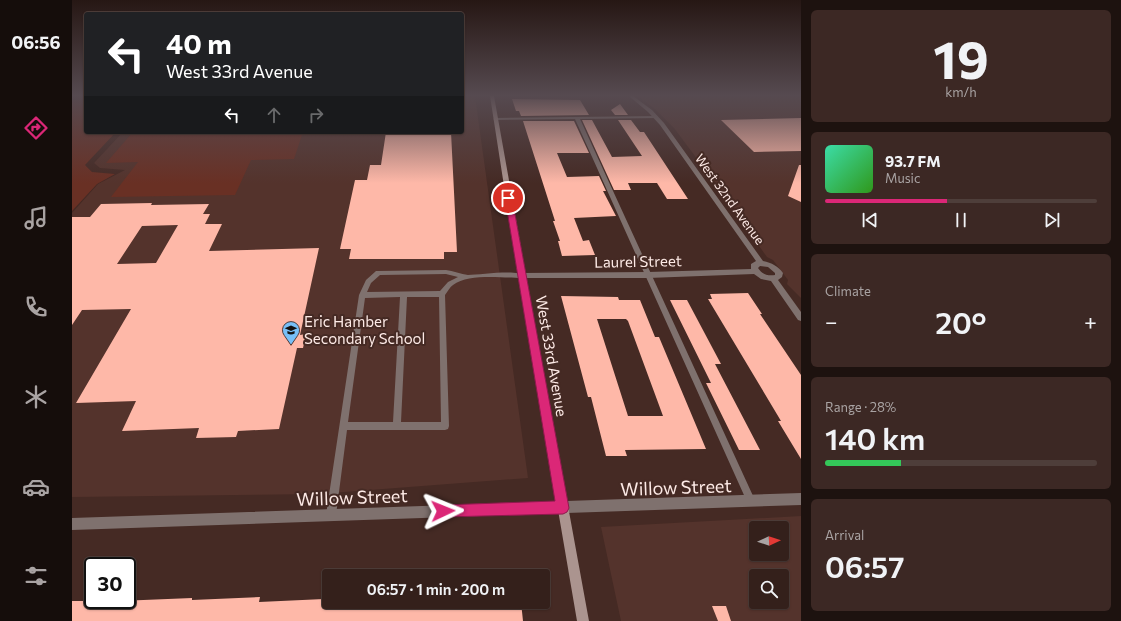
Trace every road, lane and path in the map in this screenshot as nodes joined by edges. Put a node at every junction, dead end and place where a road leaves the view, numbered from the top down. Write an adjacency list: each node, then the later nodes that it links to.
1 (496, 125): 7 (street, West 33rd Avenue)
2 (579, 125): 6 (lane)
3 (662, 125): 4 (street, West 32nd Avenue)
4 (761, 263): 5 (street); 9 (street)
5 (755, 271): 6 (street, Laurel Street); 9 (street)
6 (648, 275): 7 (street, Laurel Street); 17 (lane)
7 (522, 276): 8 (lane); 18 (street, West 33rd Avenue)
8 (469, 277): 11 (lane); 12 (lane)
9 (773, 279): 13 (street)
10 (404, 294): 11 (lane); 12 (lane); 15 (lane)
11 (442, 294): 15 (lane)
12 (362, 295): 14 (lane)
13 (801, 318)
14 (344, 426): 15 (lane); 19 (lane)
15 (397, 426)
16 (801, 499): 17 (street, Willow Street)
17 (751, 501): 18 (street, Willow Street)
18 (563, 508): 19 (street, Willow Street); 21 (street, West 33rd Avenue)
19 (331, 515): 20 (street, Willow Street)
20 (72, 524)
21 (583, 621)

